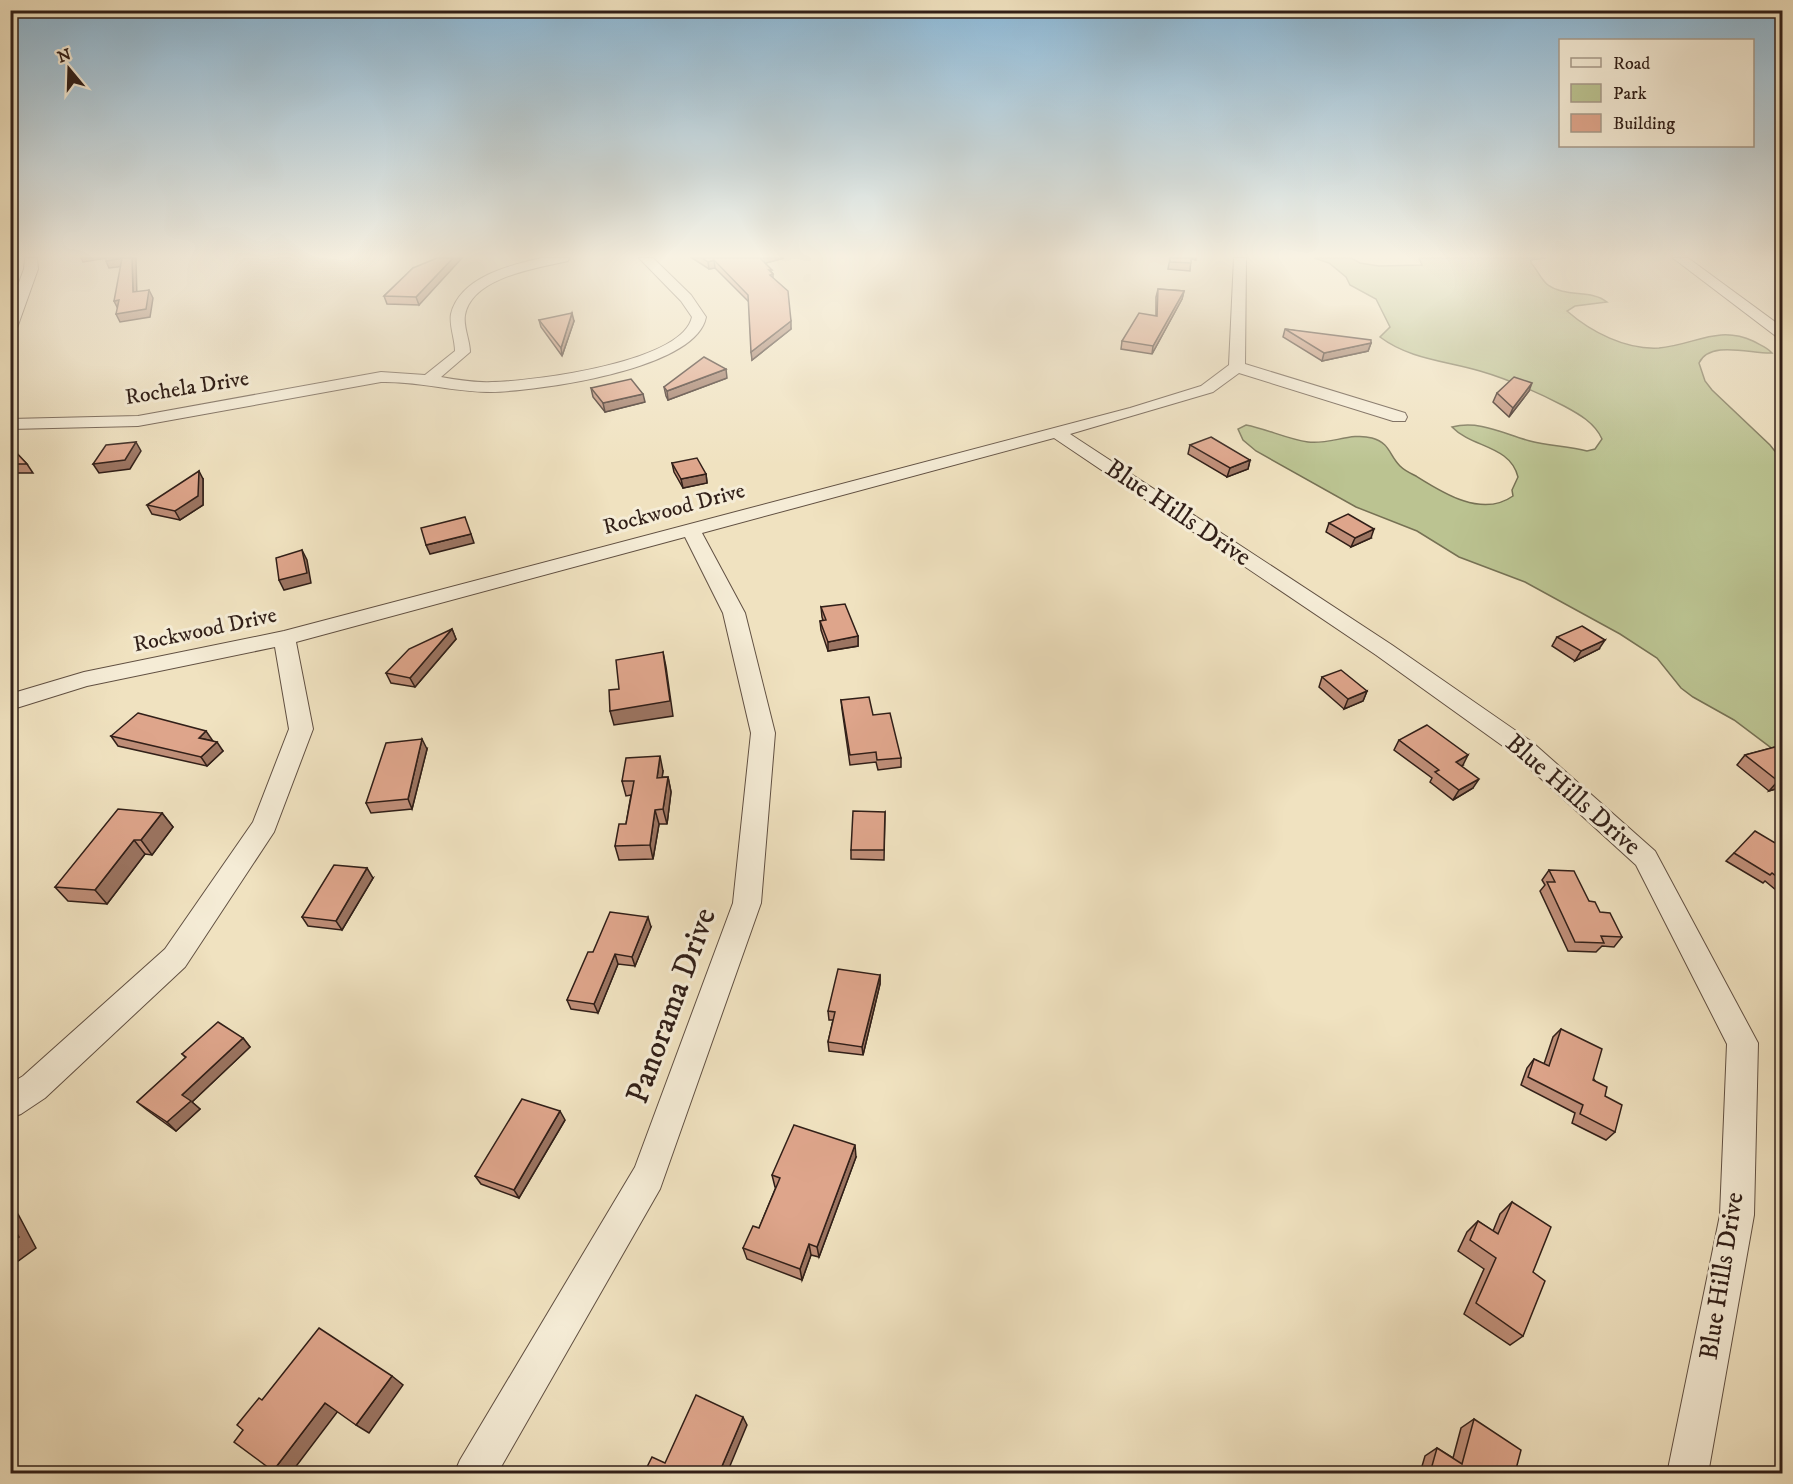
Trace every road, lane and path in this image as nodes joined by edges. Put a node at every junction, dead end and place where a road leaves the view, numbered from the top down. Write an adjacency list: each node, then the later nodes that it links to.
1 (460, 327): 5 (street)
2 (696, 327): 5 (street, Rochela Drive)
3 (1238, 327): 4 (street)
4 (1237, 366): 6 (street); 8 (street, Rockwood Drive)
5 (430, 379): 7 (street, Rochela Drive)
6 (1399, 417)
7 (10, 424)
8 (1056, 432): 9 (street, Rockwood Drive); 14 (street, Blue Hills Drive)
9 (691, 529): 10 (street, Rockwood Drive); 13 (street, Panorama Drive)
10 (284, 638): 11 (street, Rockwood Drive); 12 (street)
11 (10, 702)
12 (10, 1103)
13 (474, 1473)
14 (1688, 1473)

